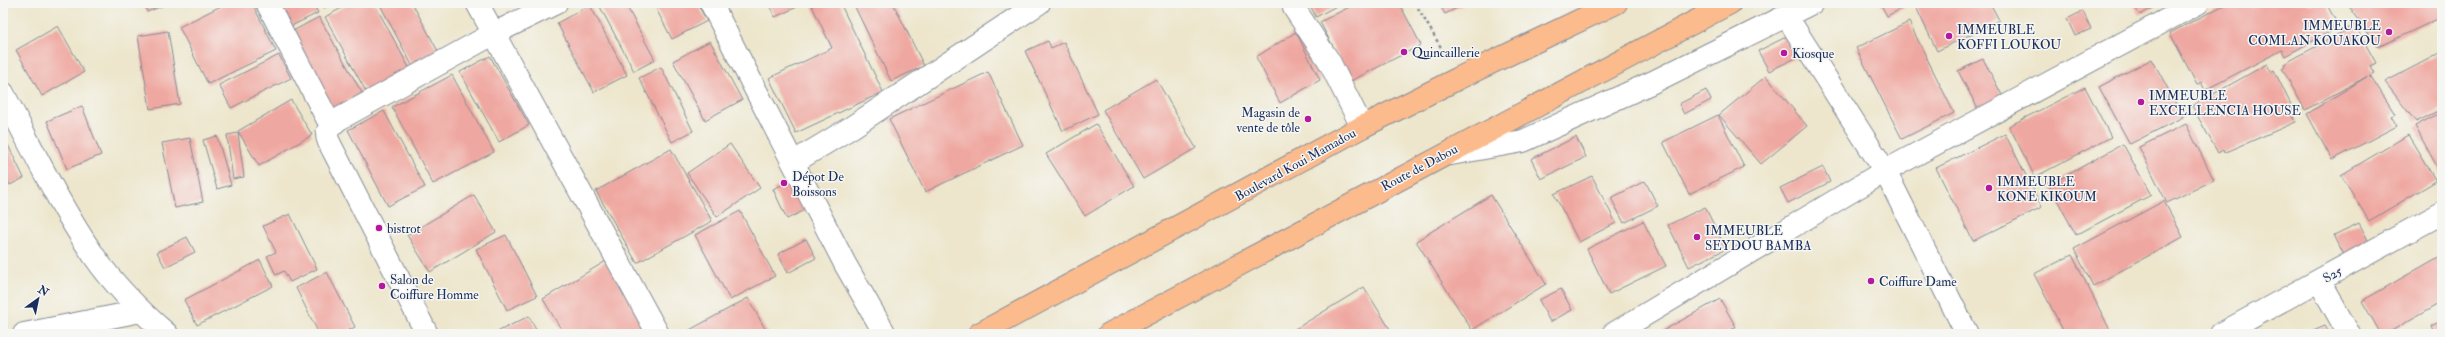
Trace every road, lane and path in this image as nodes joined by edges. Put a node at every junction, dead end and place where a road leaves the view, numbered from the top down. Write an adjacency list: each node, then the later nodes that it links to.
1 (267, 3): 16 (street)
2 (477, 3): 13 (street)
3 (556, 3): 13 (street)
4 (710, 3): 19 (street)
5 (1039, 3): 19 (street)
6 (1414, 3): 14 (path)
7 (1616, 3): 14 (main road, Boulevard Koui Mamadou)
8 (1730, 3): 18 (main road, Route de Dabou)
9 (1812, 3): 12 (street)
10 (2198, 3): 20 (street)
11 (1294, 8): 17 (street)
12 (1787, 16): 18 (street); 20 (street)
13 (493, 34): 16 (street); 28 (street)
14 (1459, 78): 17 (main road, Boulevard Koui Mamadou)
15 (3, 93): 23 (street)
16 (331, 126): 27 (street)
17 (1362, 127): 30 (main road, Boulevard Koui Mamadou)
18 (1440, 156): 31 (main road, Route de Dabou)
19 (794, 162): 29 (street)
20 (1885, 171): 32 (street); 33 (street)
21 (2442, 213): 22 (street, S25)
22 (2319, 281): 34 (street, S25); 35 (street)
23 (141, 311): 24 (street); 26 (street)
24 (59, 331): 25 (street)
25 (24, 334)
26 (167, 334)
27 (427, 334)
28 (658, 334)
29 (885, 334)
30 (979, 334)
31 (1109, 334)
32 (1613, 334)
33 (1967, 334)
34 (2220, 334)
35 (2349, 334)

